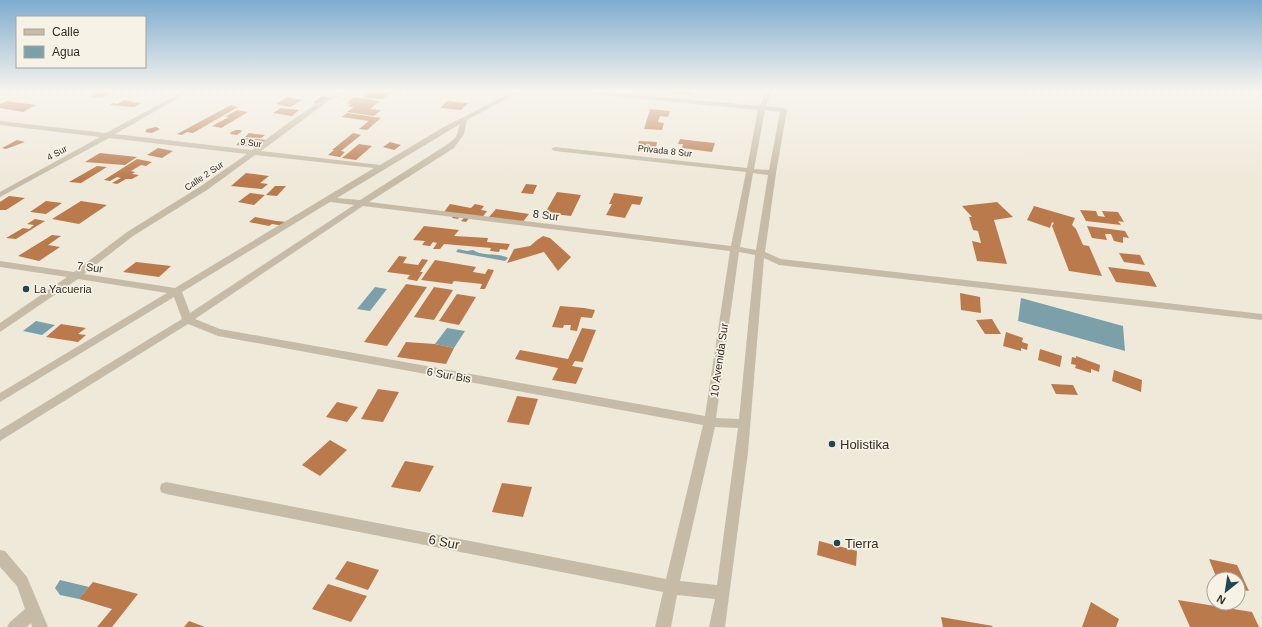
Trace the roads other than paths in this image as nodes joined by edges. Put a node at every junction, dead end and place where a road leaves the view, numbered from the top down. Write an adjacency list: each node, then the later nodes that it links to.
1 (131, 121): 8 (street, 4 Sur)
2 (298, 121): 10 (street, Calle 2 Sur)
3 (461, 121): 11 (street)
4 (464, 121): 16 (street)
5 (759, 121): 12 (street, 10 Avenida Sur)
6 (782, 121): 13 (street)
7 (0, 123): 8 (street, 9 Sur)
8 (107, 136): 10 (street, 9 Sur); 14 (street, 4 Sur)
9 (555, 149): 12 (street, Privada 8 Sur)
10 (255, 153): 11 (street, 9 Sur); 20 (street, Calle 2 Sur)
11 (381, 167): 15 (street)
12 (750, 171): 13 (street, Privada 8 Sur); 17 (street, 10 Avenida Sur)
13 (772, 173): 18 (street)
14 (0, 195)
15 (329, 199): 16 (street, 8 Sur); 21 (street)
16 (360, 204): 17 (street, 8 Sur); 23 (street)
17 (735, 249): 18 (street, 8 Sur); 26 (street, 10 Avenida Sur)
18 (760, 253): 22 (street, 8 Sur); 27 (street)
19 (0, 264): 20 (street, 7 Sur)
20 (74, 277): 21 (street, 7 Sur); 24 (street, Calle 2 Sur)
21 (177, 292): 23 (street); 25 (street)
22 (1262, 317)
23 (187, 320): 26 (street, 6 Sur Bis); 28 (street)
24 (0, 328)
25 (0, 398)
26 (710, 422): 27 (street, 6 Sur Bis); 31 (street, 10 Avenida Sur)
27 (744, 424): 32 (street)
28 (0, 436)
29 (166, 488): 31 (street, 6 Sur)
30 (0, 556): 33 (street)
31 (671, 587): 32 (street, 6 Sur); 36 (street, 10 Avenida Sur)
32 (723, 593): 37 (street)
33 (34, 611): 34 (street); 35 (street)
34 (15, 627)
35 (40, 627)
36 (663, 627)
37 (717, 627)

